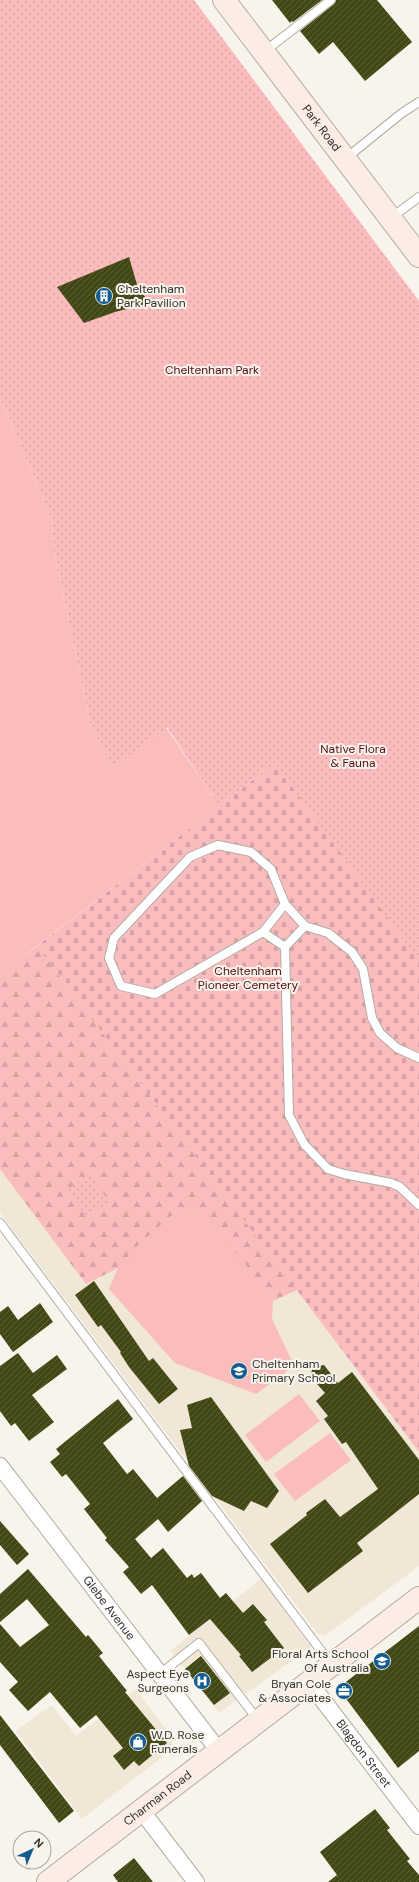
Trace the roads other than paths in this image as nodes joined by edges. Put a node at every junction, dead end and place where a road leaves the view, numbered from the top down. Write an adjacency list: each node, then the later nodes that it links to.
1 (224, 0): 3 (main road, Park Road)
2 (331, 0): 3 (lane)
3 (263, 52): 5 (main road, Park Road)
4 (419, 102): 5 (lane)
5 (344, 159): 7 (main road, Park Road)
6 (419, 197): 7 (lane)
7 (390, 218): 8 (main road, Park Road)
8 (419, 256)
9 (285, 904): 10 (lane); 11 (lane); 11 (lane)
10 (305, 926): 12 (lane); 13 (lane)
11 (263, 932): 12 (lane)
12 (285, 947): 14 (lane)
13 (419, 1058)
14 (419, 1204)
15 (0, 1223): 18 (lane)
16 (0, 1466): 19 (street, Glebe Avenue)
17 (419, 1598): 18 (main road, Charman Road)
18 (332, 1664): 20 (main road, Charman Road)
19 (160, 1674): 21 (lane); 22 (street, Glebe Avenue)
20 (309, 1682): 21 (main road, Charman Road); 24 (street, Blagdon Street)
21 (258, 1720): 22 (main road, Charman Road)
22 (219, 1751): 23 (main road, Charman Road)
23 (142, 1810): 25 (main road, Charman Road); 26 (street)
24 (419, 1826)
25 (48, 1882)
26 (196, 1882)

